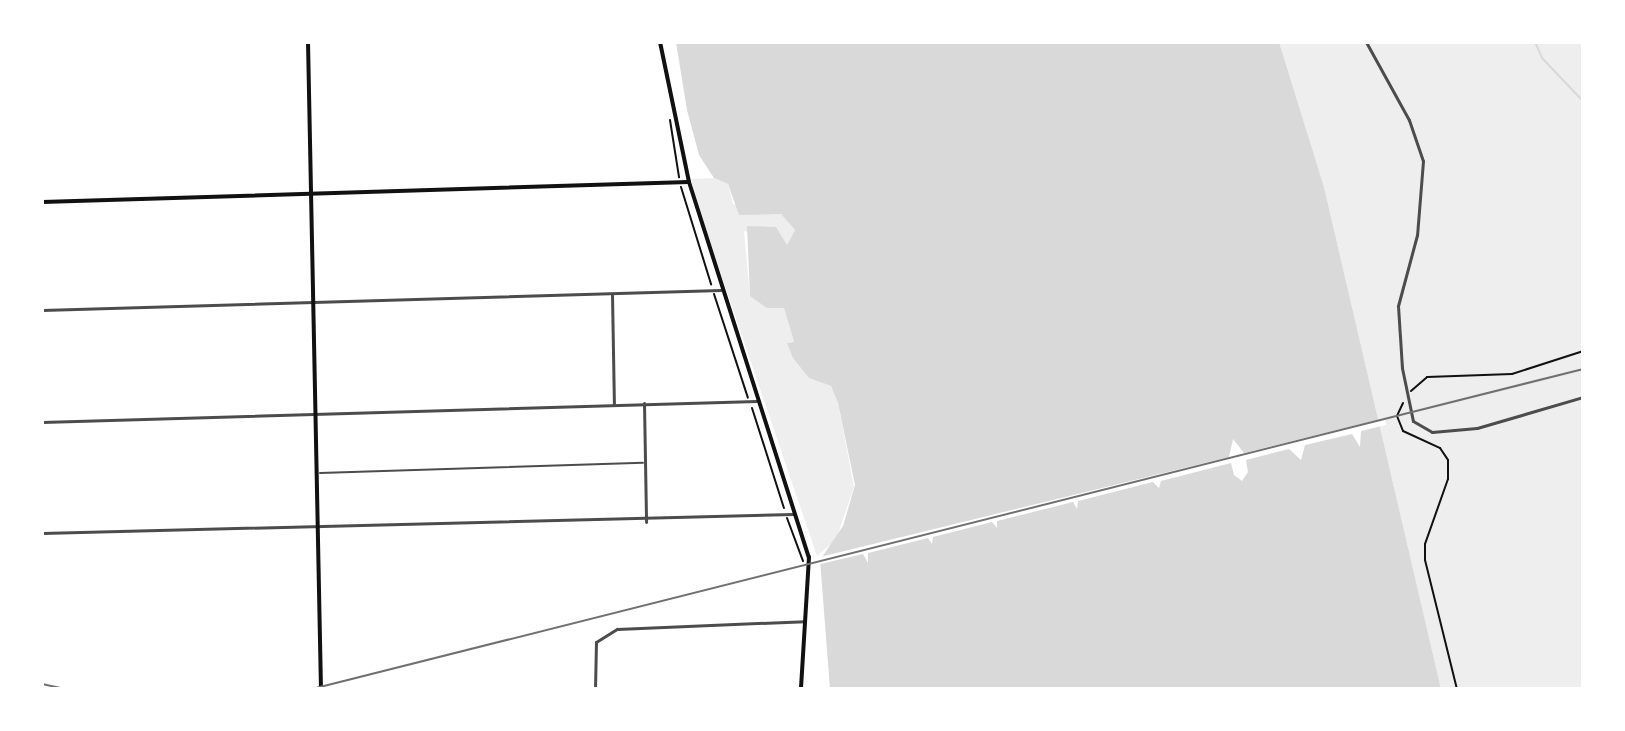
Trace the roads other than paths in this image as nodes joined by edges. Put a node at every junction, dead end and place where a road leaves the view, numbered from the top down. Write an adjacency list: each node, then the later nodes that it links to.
1 (308, 42): 5 (main road)
2 (660, 42): 4 (main road)
3 (1366, 42): 11 (street)
4 (689, 182): 5 (main road); 7 (main road)
5 (312, 195): 6 (main road); 9 (main road)
6 (42, 202)
7 (721, 290): 8 (street); 12 (main road)
8 (612, 294): 9 (street); 14 (street)
9 (316, 302): 10 (street); 15 (main road)
10 (42, 310)
11 (1583, 397)
12 (757, 401): 13 (street); 19 (main road)
13 (644, 403): 14 (street); 17 (street)
14 (614, 404): 15 (street)
15 (319, 412): 16 (street); 18 (main road)
16 (42, 422)
17 (645, 463): 18 (lane); 20 (street)
18 (320, 473): 21 (main road)
19 (795, 514): 20 (street); 23 (main road)
20 (646, 522): 21 (street)
21 (319, 527): 22 (street); 24 (main road)
22 (42, 533)
23 (807, 621): 25 (street); 26 (main road)
24 (321, 689)
25 (595, 689)
26 (801, 689)

